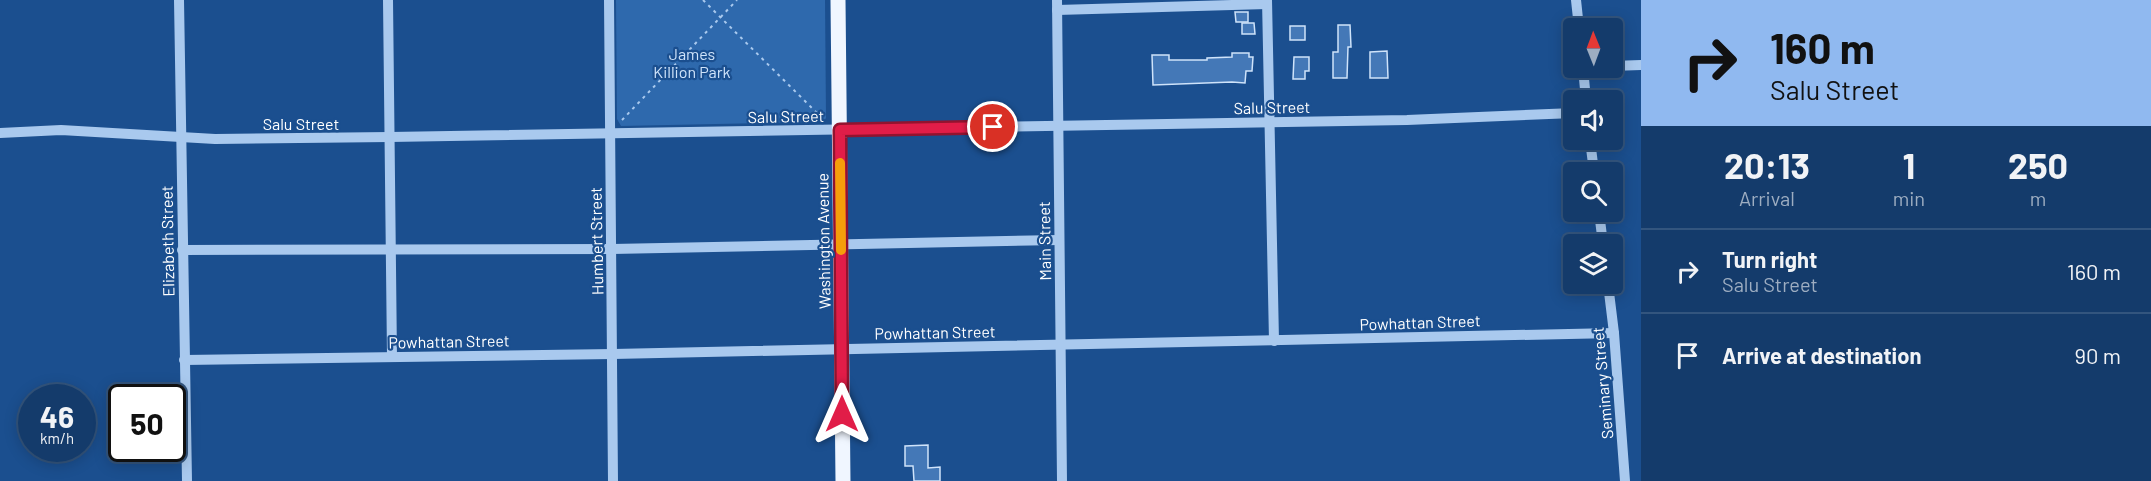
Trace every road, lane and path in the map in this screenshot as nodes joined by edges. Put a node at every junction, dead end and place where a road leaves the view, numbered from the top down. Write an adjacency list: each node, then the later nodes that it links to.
1 (179, 0): 23 (street, Elizabeth Street)
2 (388, 0): 22 (street)
3 (609, 0): 21 (street, Humbert Street)
4 (703, 0): 10 (path)
5 (737, 0): 10 (path)
6 (838, 0): 19 (main road, Washington Avenue)
7 (1576, 0): 11 (street)
8 (1267, 2): 9 (street); 17 (street)
9 (1057, 5): 18 (street, Main Street)
10 (720, 17): 15 (path); 16 (path)
11 (1578, 18)
12 (1641, 65): 13 (street)
13 (1623, 66)
14 (1563, 113): 17 (street, Salu Street)
15 (622, 120)
16 (820, 122)
17 (1269, 122): 18 (street, Salu Street); 31 (street)
18 (1058, 126): 19 (street, Salu Street); 24 (street, Main Street)
19 (840, 130): 21 (street, Salu Street); 25 (main road, Washington Avenue)
20 (0, 133): 23 (street, Salu Street)
21 (610, 134): 22 (street, Salu Street); 26 (street, Humbert Street)
22 (390, 137): 23 (street, Salu Street); 28 (street)
23 (180, 138): 27 (street, Elizabeth Street)
24 (1059, 240): 25 (street); 32 (street, Main Street)
25 (841, 244): 26 (street); 33 (main road, Washington Avenue)
26 (612, 249): 28 (street); 34 (street, Humbert Street)
27 (182, 250): 28 (street); 36 (street, Elizabeth Street)
28 (391, 251): 35 (street)
29 (1609, 294): 30 (street, Seminary Street)
30 (1614, 333): 31 (street, Powhattan Street); 41 (street, Seminary Street)
31 (1274, 341): 32 (street, Powhattan Street)
32 (1061, 344): 33 (street, Powhattan Street); 40 (street, Main Street)
33 (842, 349): 34 (street, Powhattan Street); 39 (main road, Washington Avenue)
34 (613, 354): 35 (street, Powhattan Street); 38 (street, Humbert Street)
35 (392, 357): 36 (street, Powhattan Street)
36 (184, 360): 37 (street, Elizabeth Street)
37 (187, 481)
38 (613, 481)
39 (843, 481)
40 (1062, 481)
41 (1625, 481)

